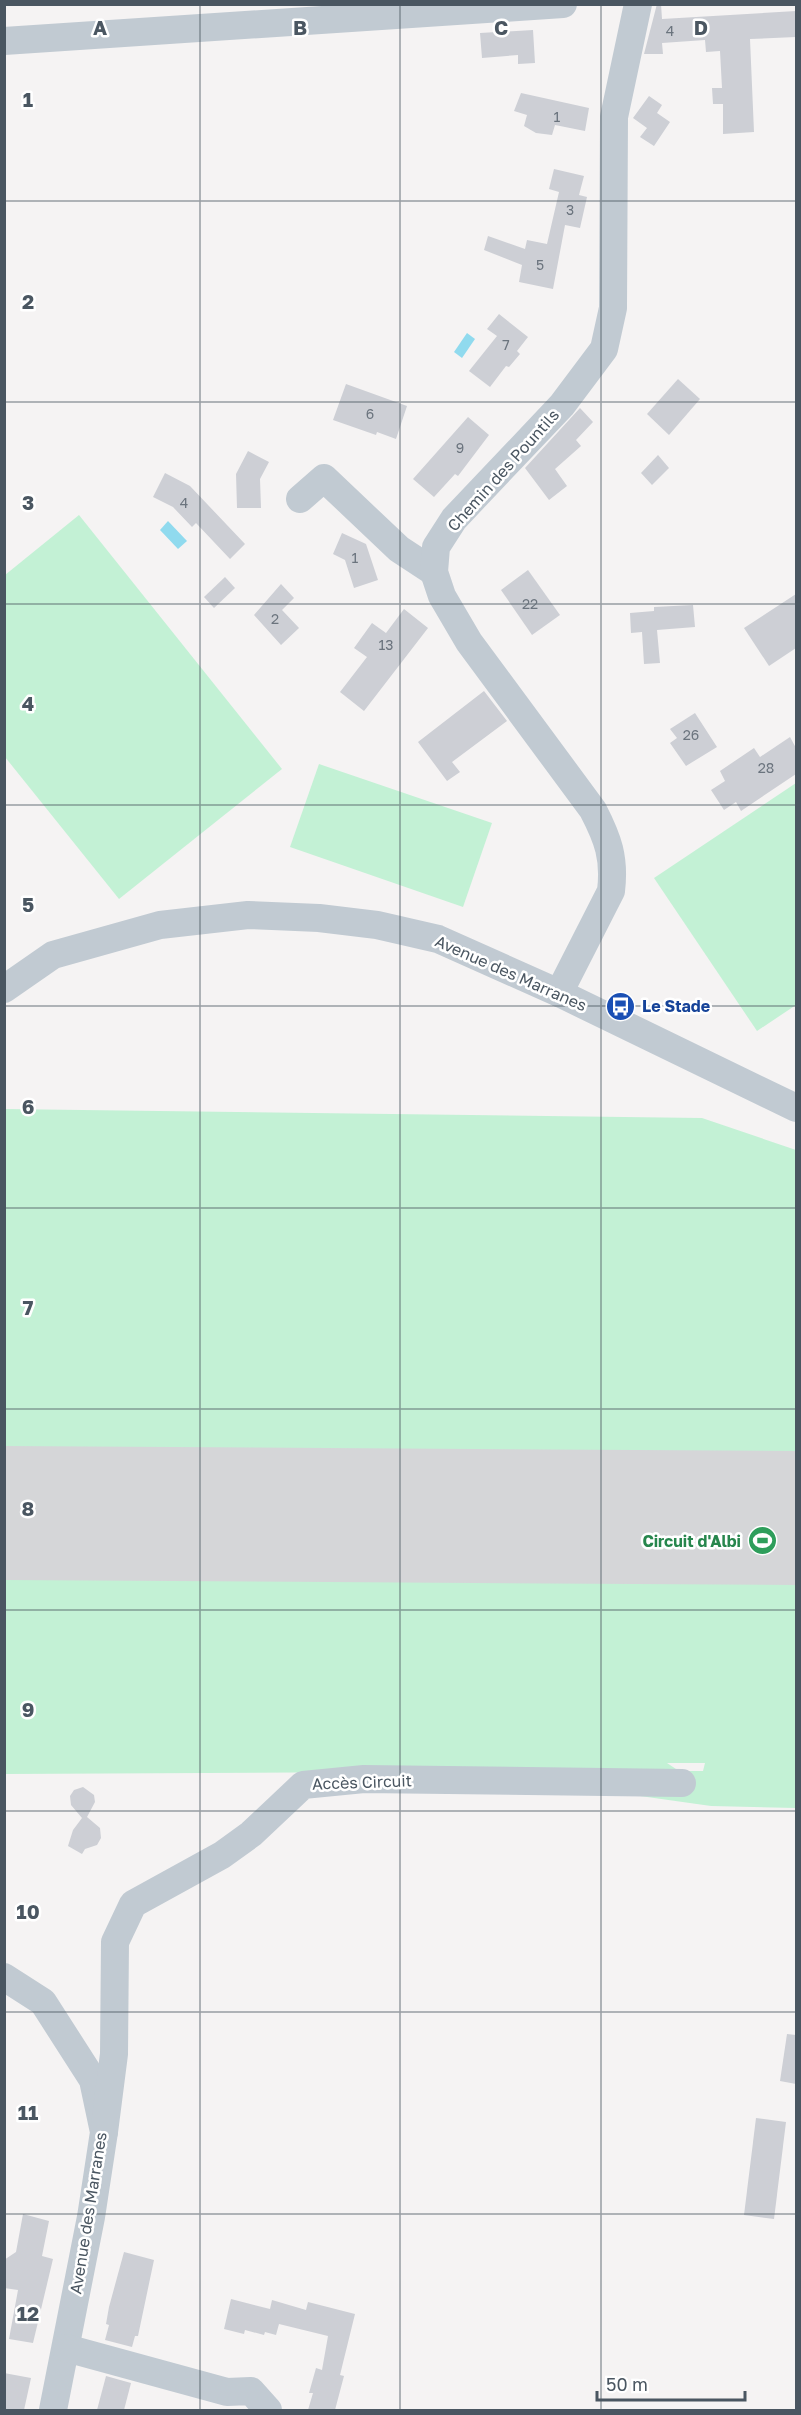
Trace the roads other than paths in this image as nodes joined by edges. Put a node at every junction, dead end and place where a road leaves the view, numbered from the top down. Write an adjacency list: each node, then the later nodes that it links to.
1 (563, 4): 3 (street)
2 (638, 4): 5 (street, Chemin des Pountils)
3 (4, 41)
4 (300, 499): 5 (street)
5 (434, 572): 7 (street, Chemin des Pountils)
6 (4, 989): 7 (street, Avenue des Marranes)
7 (559, 993): 8 (street, Avenue des Marranes)
8 (796, 1108)
9 (682, 1783): 11 (street, Accès Circuit)
10 (4, 1977): 11 (street, Avenue des Marranes)
11 (104, 2132): 12 (street, Avenue des Marranes)
12 (66, 2348): 13 (street, Avenue des Marranes); 14 (street)
13 (53, 2410)
14 (268, 2410)

